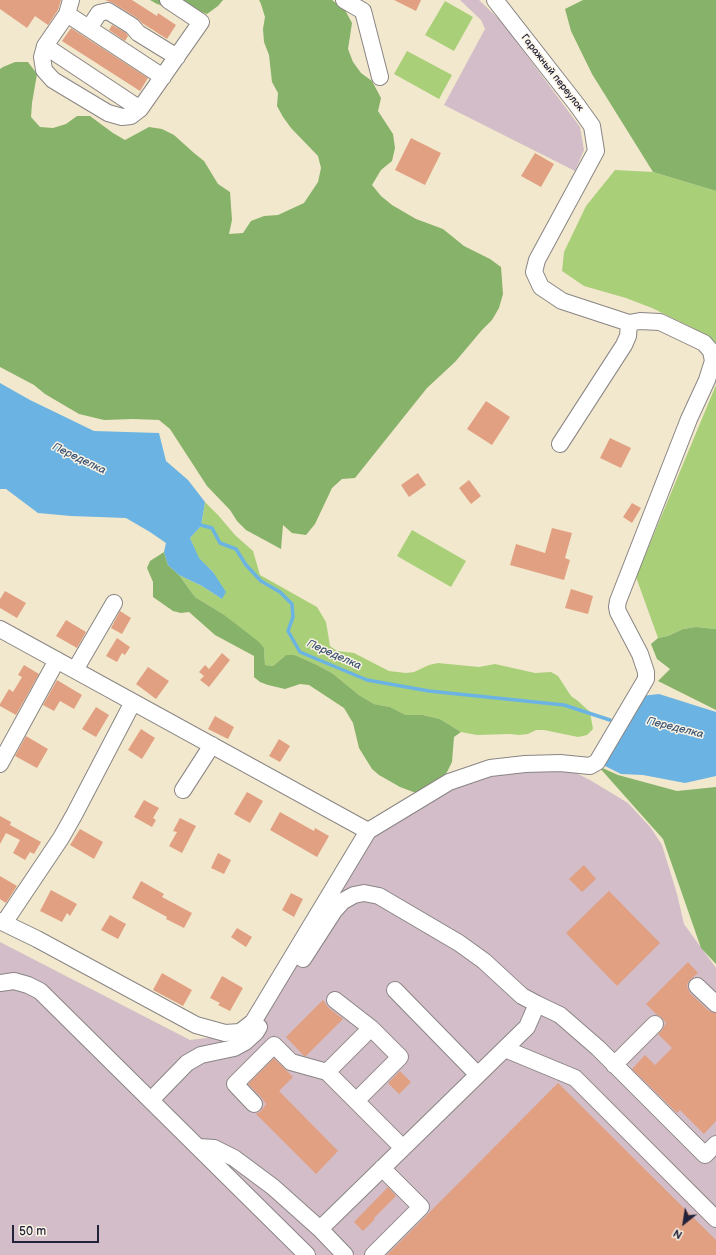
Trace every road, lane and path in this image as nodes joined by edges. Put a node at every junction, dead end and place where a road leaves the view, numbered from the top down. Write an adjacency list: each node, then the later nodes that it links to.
1 (168, 0): 7 (street)
2 (344, 0): 9 (street)
3 (495, 0): 11 (street, Гаражный переулок)
4 (69, 7): 5 (street); 6 (street)
5 (89, 28): 7 (street); 8 (street)
6 (45, 46): 10 (street); 10 (street)
7 (176, 57): 8 (street)
8 (163, 76): 10 (street)
9 (380, 77)
10 (140, 109)
11 (629, 323): 12 (street); 21 (street)
12 (560, 444)
13 (114, 603): 16 (street)
14 (0, 629): 15 (street)
15 (57, 660): 16 (street); 19 (street)
16 (75, 670): 17 (street)
17 (133, 702): 18 (street); 22 (street)
18 (212, 745): 20 (street); 21 (street)
19 (0, 764)
20 (183, 790)
21 (368, 831): 22 (street)
22 (2, 922)
23 (0, 983): 35 (street)
24 (697, 986): 28 (street)
25 (395, 990): 34 (street)
26 (335, 1000): 30 (street)
27 (537, 1004): 31 (street); 32 (street); 35 (street)
28 (716, 1004)
29 (655, 1024): 32 (street)
30 (371, 1028): 33 (street); 36 (street)
31 (505, 1049): 34 (street); 42 (street)
32 (614, 1065): 38 (street)
33 (327, 1072): 36 (street); 37 (street)
34 (478, 1075): 40 (street)
35 (151, 1100): 39 (street)
36 (356, 1101): 40 (street)
37 (254, 1104)
38 (716, 1144)
39 (198, 1147): 43 (street); 44 (street)
40 (403, 1148): 41 (street)
41 (382, 1168): 43 (street); 46 (street)
42 (716, 1219)
43 (320, 1230): 45 (street)
44 (307, 1255)
45 (345, 1255)
46 (373, 1255)

